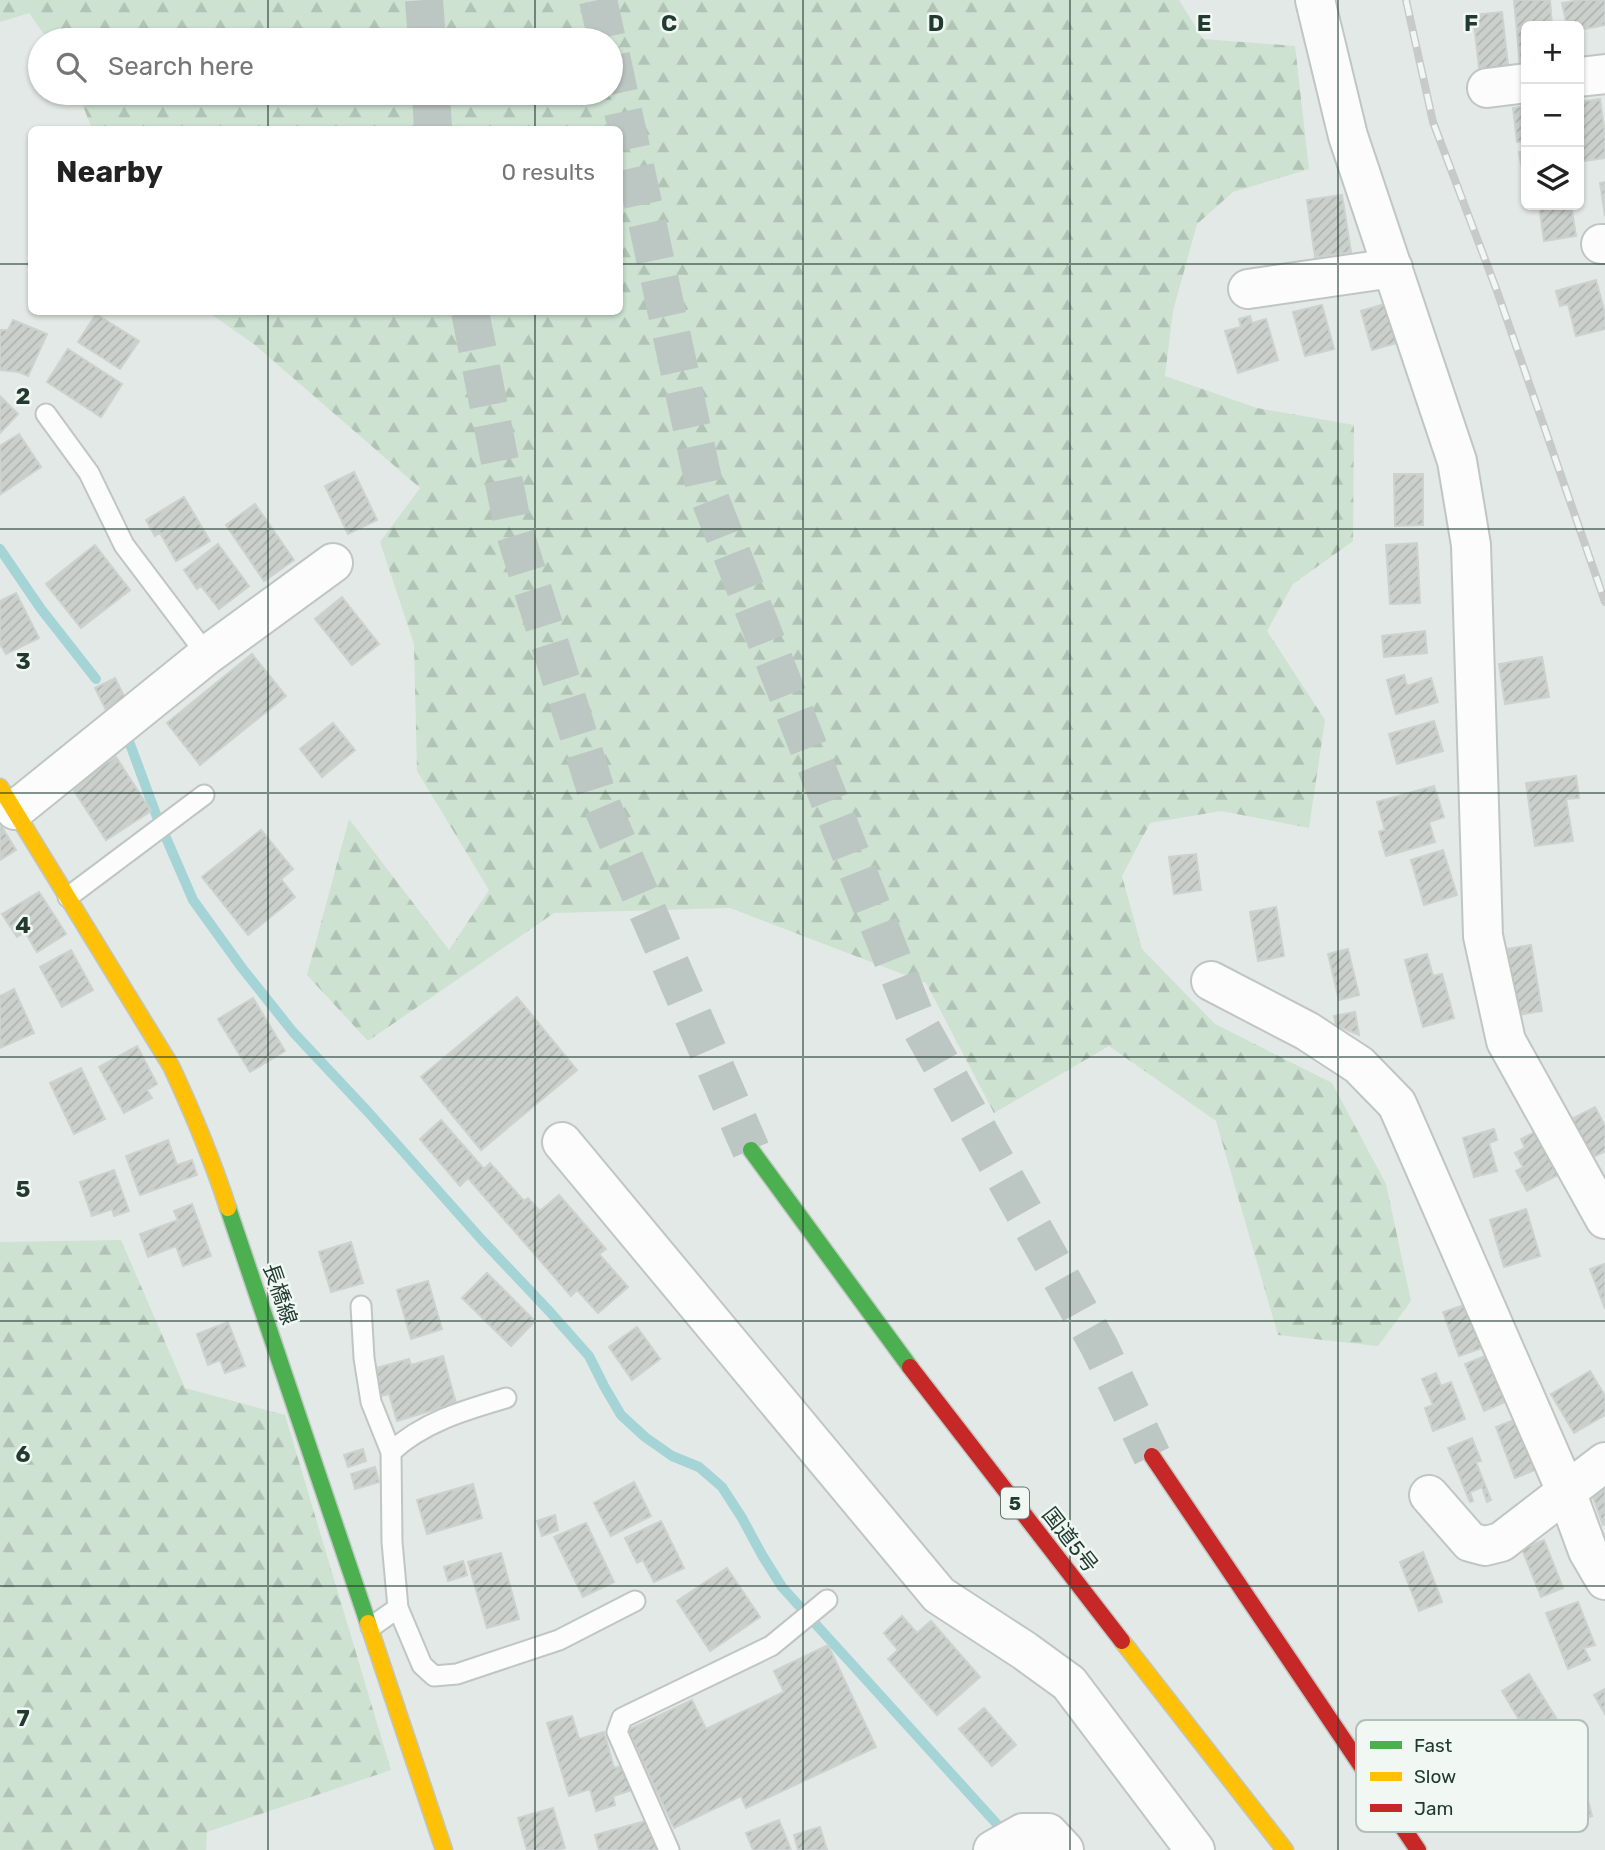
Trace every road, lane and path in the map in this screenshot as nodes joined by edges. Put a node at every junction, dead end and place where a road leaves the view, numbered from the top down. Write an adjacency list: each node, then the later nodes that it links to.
1 (1315, 0): 6 (street)
2 (1605, 74): 3 (street)
3 (1584, 76)
4 (1521, 84): 5 (street)
5 (1487, 88)
6 (1393, 268): 7 (street); 17 (street)
7 (1248, 289)
8 (46, 414): 10 (lane)
9 (333, 563): 10 (street)
10 (207, 655): 12 (street)
11 (204, 795): 13 (lane)
12 (7, 799): 13 (main road, 長橋線)
13 (68, 897): 29 (main road, 長橋線)
14 (1211, 981): 23 (street)
15 (562, 1142): 36 (street)
16 (751, 1150): 37 (main road, 国道5号 / 5)
17 (1605, 1219)
18 (361, 1306): 20 (lane)
19 (506, 1398): 20 (lane)
20 (391, 1452): 28 (lane)
21 (1152, 1456): 30 (main road)
22 (1605, 1462): 23 (street)
23 (1566, 1491): 24 (street); 25 (street)
24 (1429, 1495)
25 (1605, 1580)
26 (827, 1600): 34 (lane)
27 (635, 1601): 28 (lane)
28 (398, 1608): 29 (lane)
29 (371, 1628): 33 (main road, 長橋線)
30 (1356, 1758)
31 (1406, 1832): 38 (main road)
32 (1006, 1842): 35 (street)
33 (444, 1850)
34 (669, 1850)
35 (1064, 1850)
36 (1195, 1850)
37 (1285, 1850)
38 (1418, 1850)

